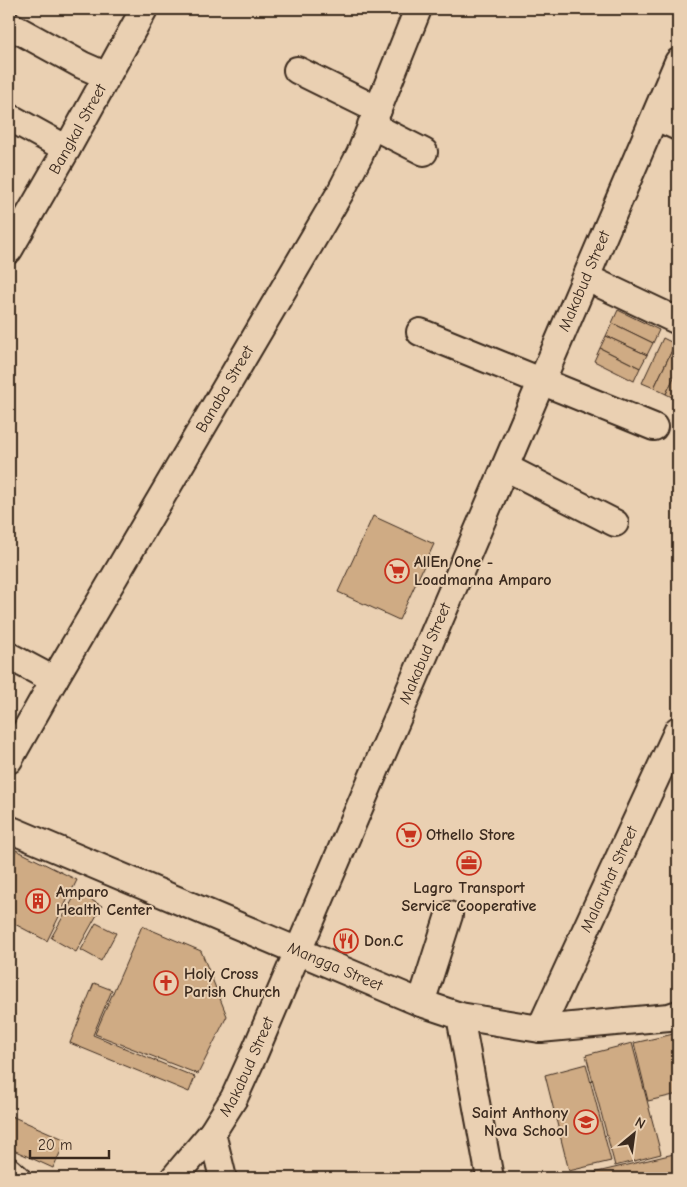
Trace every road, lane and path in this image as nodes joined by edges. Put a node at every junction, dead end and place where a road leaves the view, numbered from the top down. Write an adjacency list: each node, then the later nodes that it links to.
1 (144, 9): 6 (street, Bangkal Street)
2 (418, 9): 8 (street, Banaba Street)
3 (9, 25): 6 (street)
4 (678, 62): 9 (street, Makabud Street)
5 (297, 70): 8 (street)
6 (107, 76): 10 (street, Bangkal Street)
7 (9, 117): 10 (street)
8 (374, 118): 11 (street); 21 (street, Banaba Street)
9 (667, 122): 13 (street, Makabud Street)
10 (67, 149): 12 (street, Bangkal Street)
11 (424, 152)
12 (9, 250)
13 (587, 278): 14 (street); 16 (street, Makabud Street)
14 (678, 321)
15 (420, 332): 16 (street)
16 (542, 381): 17 (street); 18 (street, Makabud Street)
17 (654, 427)
18 (506, 467): 19 (street); 26 (street, Makabud Street)
19 (615, 523)
20 (9, 656): 21 (street)
21 (54, 680): 23 (street, Banaba Street)
22 (678, 730): 30 (street, Malaruhat Street)
23 (9, 760)
24 (9, 829): 26 (street, Mangga Street)
25 (449, 915): 27 (street)
26 (297, 951): 27 (street, Mangga Street); 31 (street, Makabud Street)
27 (421, 1003): 29 (street, Mangga Street)
28 (678, 1014): 30 (street, Mangga Street)
29 (460, 1016): 30 (street, Mangga Street); 34 (street)
30 (540, 1029)
31 (212, 1133): 32 (street, Makabud Street); 33 (street)
32 (174, 1178)
33 (223, 1178)
34 (490, 1178)

